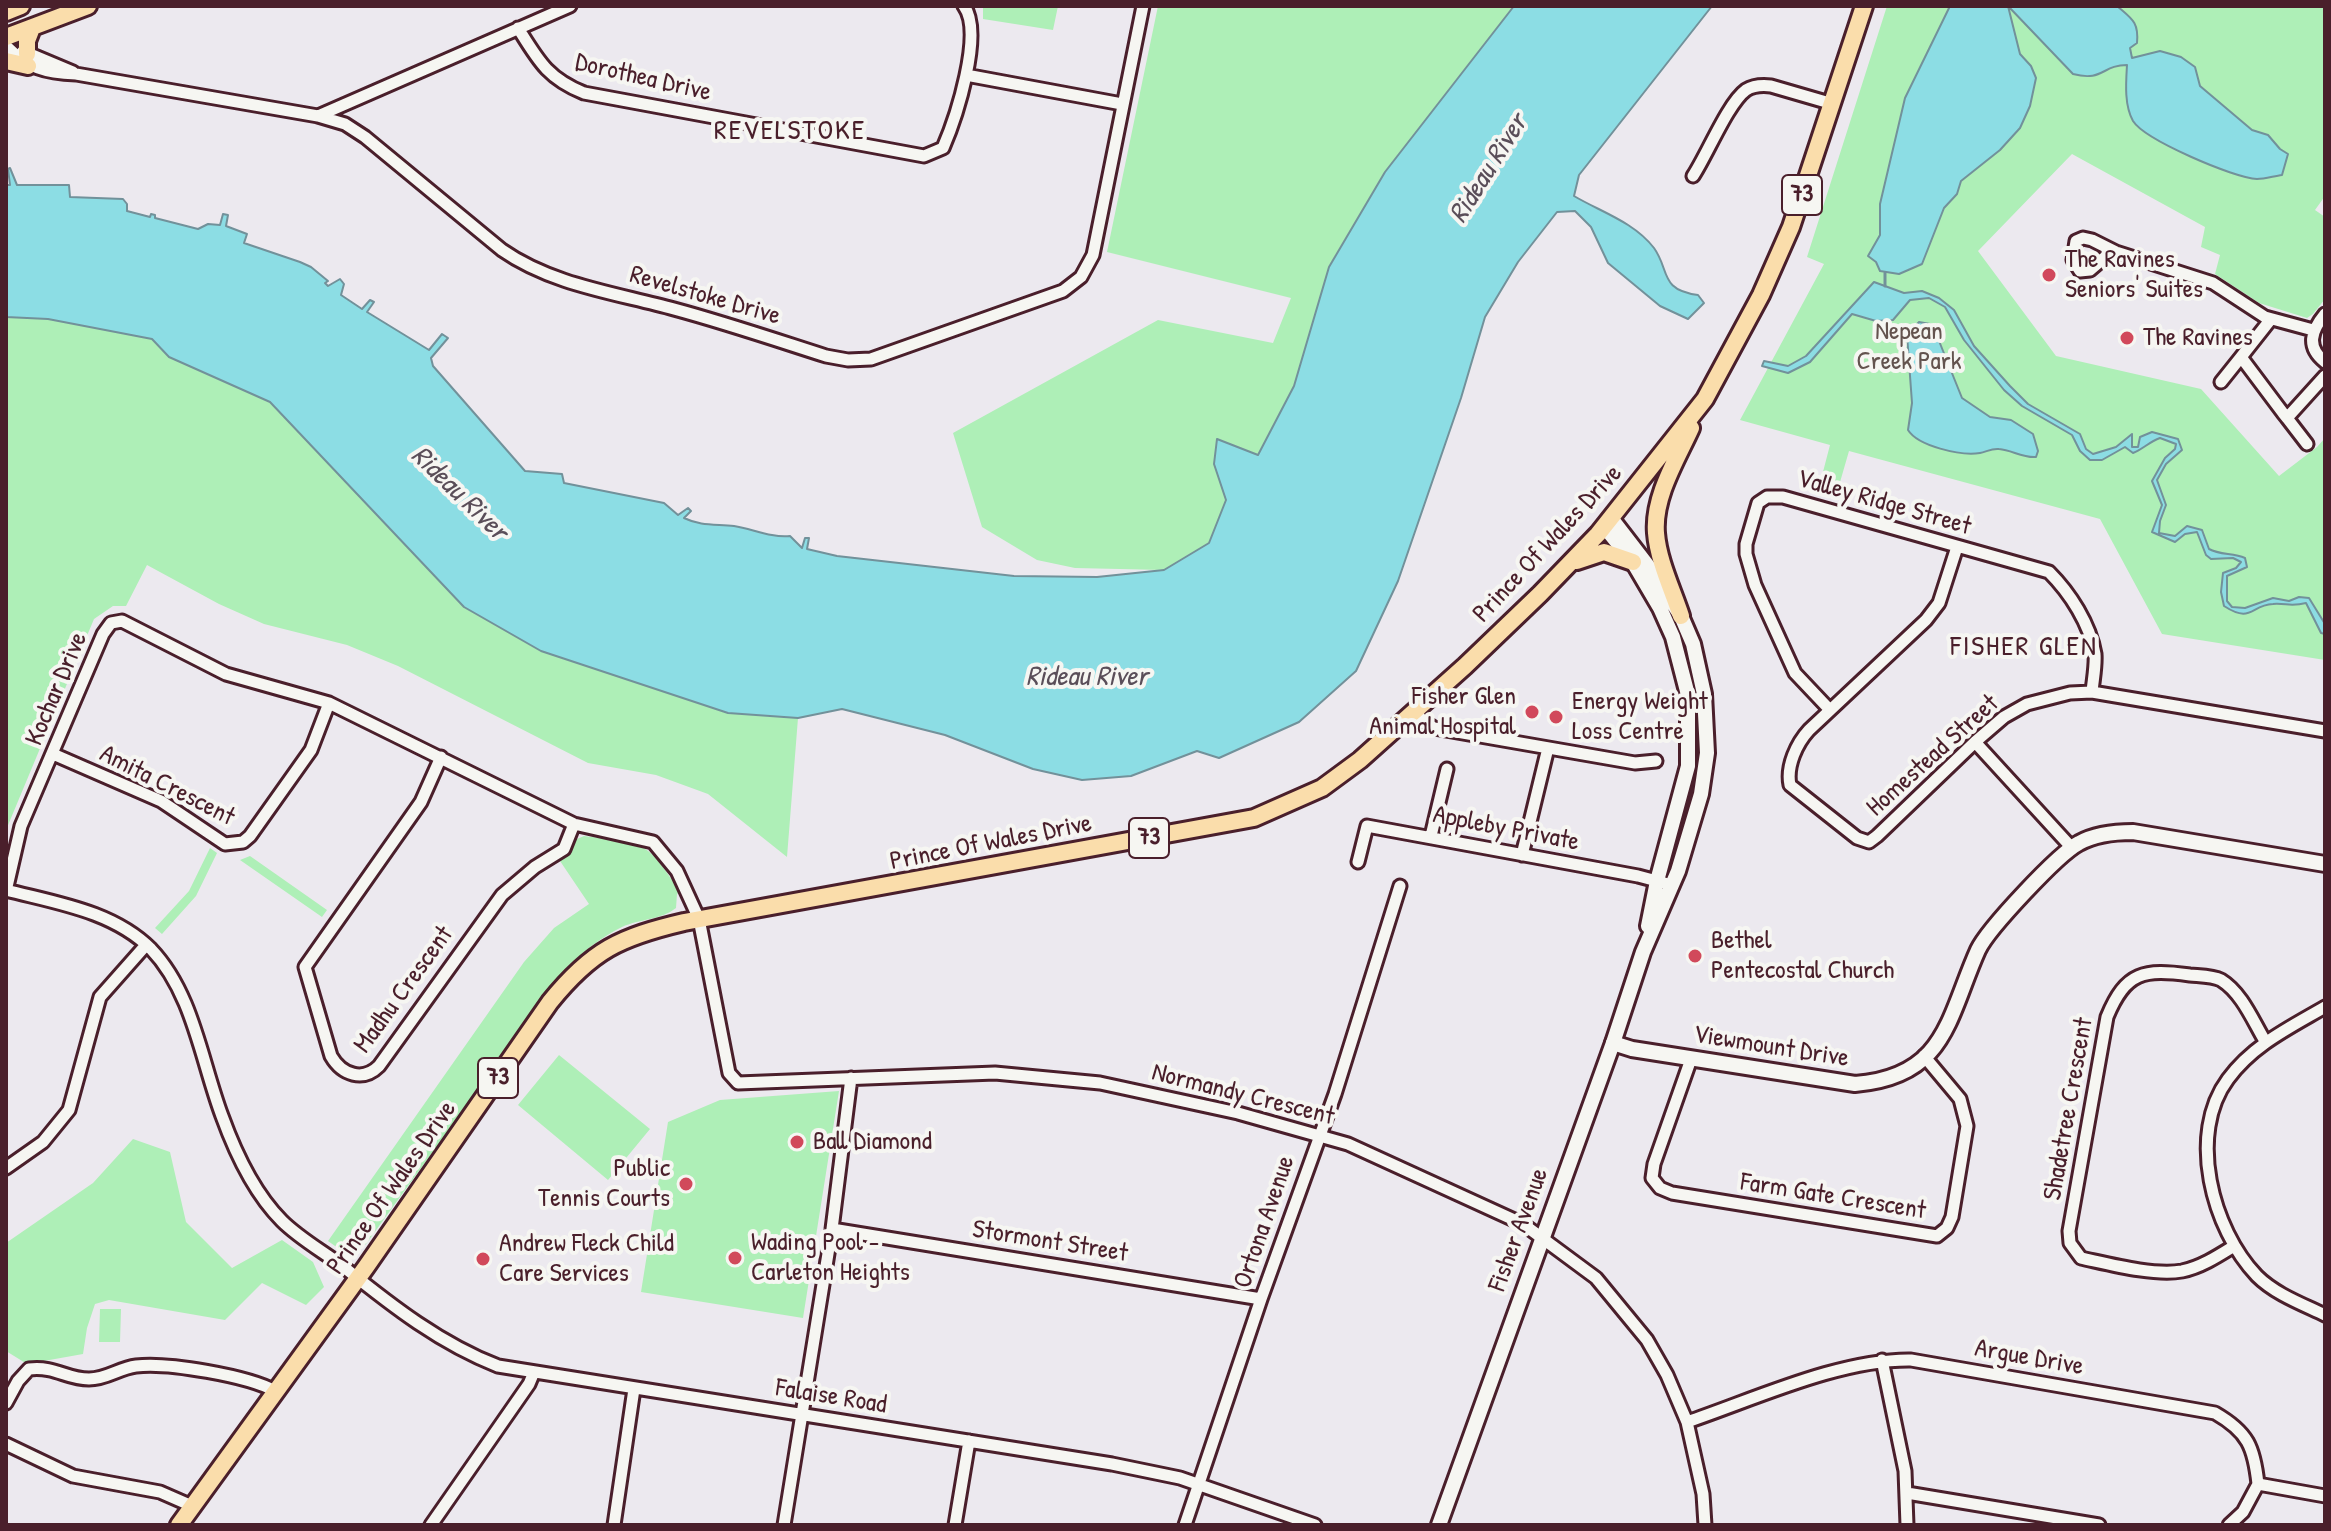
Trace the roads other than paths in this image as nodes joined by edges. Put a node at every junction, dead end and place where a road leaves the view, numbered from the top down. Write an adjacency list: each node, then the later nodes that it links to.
1 (21, 6): 7 (main road)
2 (88, 6): 8 (main road)
3 (570, 6): 9 (street)
4 (964, 6): 13 (street, Dorothea Drive)
5 (1143, 6): 14 (street, Revelstoke Drive)
6 (1864, 6): 15 (main road, Prince Of Wales Drive / 73)
7 (6, 12)
8 (32, 28): 10 (main road); 11 (main road)
9 (518, 28): 13 (street, Dorothea Drive); 16 (street)
10 (6, 41): 11 (street, Revelstoke Drive)
11 (27, 60): 12 (main road); 16 (street, Revelstoke Drive)
12 (6, 61)
13 (966, 75): 14 (street)
14 (1122, 104): 16 (street, Revelstoke Drive)
15 (1833, 104): 17 (street); 26 (main road, Prince Of Wales Drive / 73)
16 (318, 116)
17 (1693, 176)
18 (2116, 252): 20 (street)
19 (2325, 314): 21 (street)
20 (2271, 319): 21 (street); 22 (street)
21 (2313, 330): 23 (street)
22 (2241, 357): 25 (street); 27 (street)
23 (2325, 362)
24 (2325, 376): 27 (street)
25 (2221, 382)
26 (1705, 399): 29 (main road, Prince Of Wales Drive / 73); 33 (main road)
27 (2287, 418): 28 (street)
28 (2307, 444)
29 (1607, 522): 31 (main road, Fisher Avenue); 32 (main road, Prince Of Wales Drive / 73); 33 (main road, Fisher Avenue)
30 (1957, 547): 34 (street, Valley Ridge Street); 38 (street, Homestead Street); 38 (street, Valley Ridge Street)
31 (1633, 562): 32 (main road); 36 (main road, Fisher Avenue)
32 (1568, 566): 39 (main road, Prince Of Wales Drive / 73)
33 (1681, 616): 35 (main road, Fisher Avenue)
34 (2092, 692): 40 (street, Homestead Street); 41 (street, Homestead Street)
35 (1704, 694): 36 (main road); 54 (main road, Fisher Avenue)
36 (1688, 695): 53 (main road, Fisher Avenue)
37 (329, 703): 43 (street, Amita Crescent); 43 (street, Kochar Drive); 44 (street, Kochar Drive)
38 (1830, 710): 41 (street, Homestead Street)
39 (1415, 711): 42 (street); 57 (main road, Prince Of Wales Drive / 73)
40 (2325, 731)
41 (1975, 742): 49 (street)
42 (1548, 748): 45 (street); 50 (street)
43 (53, 754): 56 (street, Kochar Drive)
44 (441, 757): 47 (street, Kochar Drive); 47 (street, Madhu Crescent)
45 (1656, 761)
46 (1447, 769): 48 (street)
47 (574, 824): 57 (street, Kochar Drive)
48 (1431, 836): 50 (street, Appleby Private); 51 (street, Appleby Private)
49 (2072, 848): 52 (main road, Viewmount Drive); 63 (main road, Viewmount Drive)
50 (1522, 855): 53 (street, Appleby Private)
51 (1358, 862)
52 (2325, 864)
53 (1657, 881): 54 (street, Appleby Private); 59 (main road, Fisher Avenue)
54 (1672, 885): 59 (main road, Fisher Avenue)
55 (1400, 886): 66 (street, Ortona Avenue)
56 (6, 890): 58 (street, Kochar Drive)
57 (699, 919): 65 (street, Normandy Crescent); 71 (main road, Prince Of Wales Drive / 73)
58 (146, 945): 67 (street); 71 (street, Kochar Drive)
59 (1643, 952): 62 (main road, Fisher Avenue)
60 (2325, 1007): 61 (street)
61 (2265, 1041): 70 (street); 70 (street, Shadetree Crescent)
62 (1613, 1043): 64 (main road, Viewmount Drive); 69 (main road, Fisher Avenue)
63 (1924, 1056): 64 (main road, Viewmount Drive); 64 (street, Farm Gate Crescent)
64 (1691, 1059)
65 (851, 1078): 66 (street, Normandy Crescent); 68 (street)
66 (1319, 1136): 69 (street, Normandy Crescent); 72 (street, Ortona Avenue)
67 (6, 1168)
68 (832, 1229): 72 (street, Stormont Street); 79 (street)
69 (1542, 1236): 80 (street, Normandy Crescent); 95 (main road, Fisher Avenue)
70 (2234, 1246): 73 (street)
71 (357, 1279): 75 (street, Falaise Road); 77 (main road, Prince Of Wales Drive / 73)
72 (1261, 1299): 84 (street, Ortona Avenue)
73 (2325, 1315)
74 (1882, 1360): 80 (street, Argue Drive); 83 (street, Argue Drive); 85 (street)
75 (534, 1372): 76 (street, Falaise Road); 89 (street)
76 (634, 1389): 79 (street, Falaise Road); 90 (street)
77 (275, 1391): 78 (street); 87 (main road, Prince Of Wales Drive / 73)
78 (6, 1403)
79 (801, 1414): 81 (street, Falaise Road); 91 (street)
80 (1687, 1422): 96 (street, Normandy Crescent)
81 (969, 1441): 84 (street, Falaise Road); 92 (street)
82 (6, 1444): 87 (street)
83 (2258, 1484): 86 (street); 99 (street)
84 (1199, 1485): 93 (street, Ortona Avenue); 94 (street, Falaise Road)
85 (1907, 1493): 97 (street); 98 (street)
86 (2325, 1496)
87 (192, 1506): 88 (main road, Prince Of Wales Drive / 73)
88 (179, 1525)
89 (431, 1525)
90 (614, 1525)
91 (784, 1525)
92 (955, 1525)
93 (1185, 1525)
94 (1315, 1525)
95 (1439, 1525)
96 (1705, 1525)
97 (1907, 1525)
98 (2099, 1525)
99 (2229, 1525)

